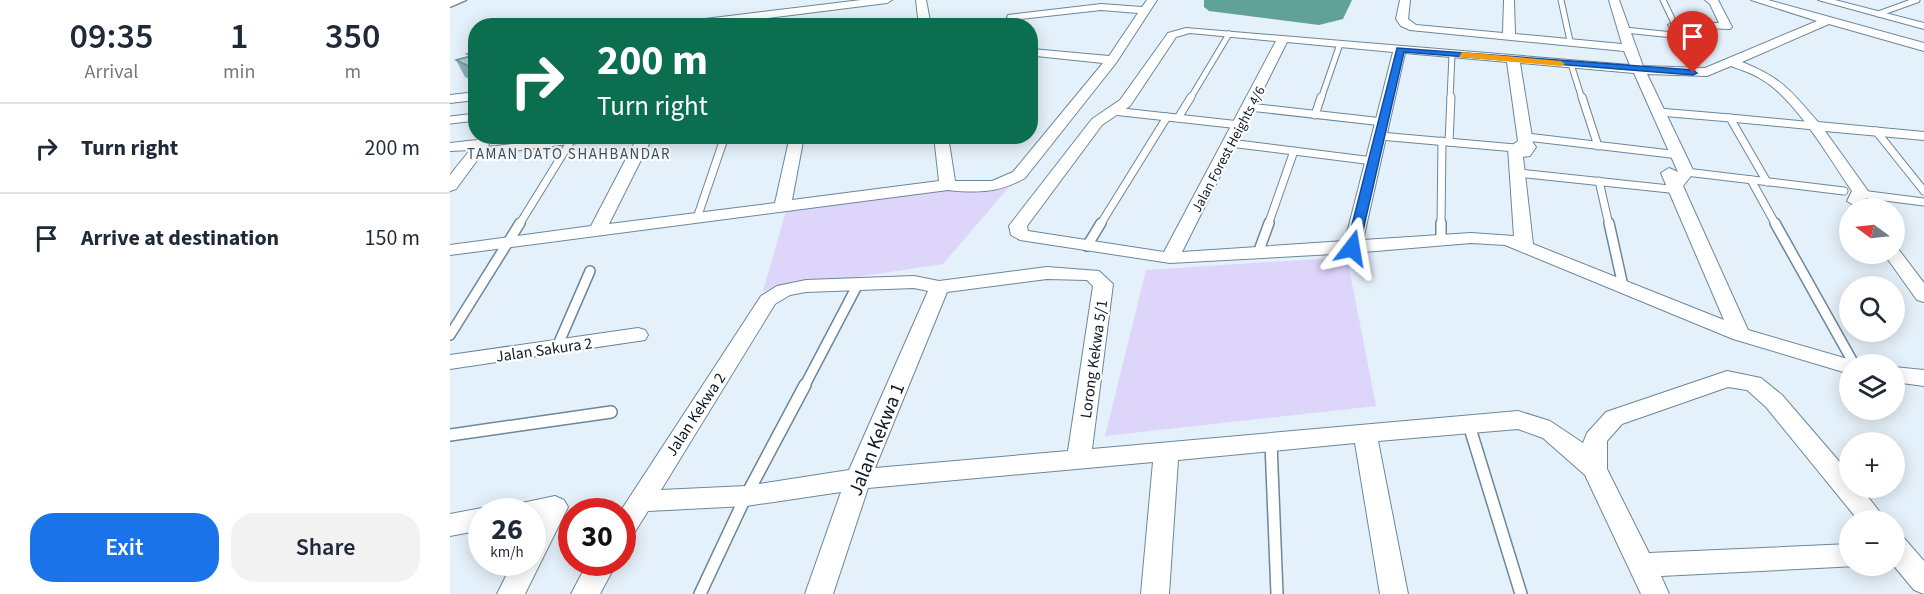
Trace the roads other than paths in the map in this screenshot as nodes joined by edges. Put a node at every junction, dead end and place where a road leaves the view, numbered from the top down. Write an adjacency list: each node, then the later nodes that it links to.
1 (460, 0): 13 (street)
2 (886, 0): 17 (street)
3 (921, 0): 18 (street)
4 (1406, 0): 24 (street)
5 (1509, 0): 24 (street)
6 (1561, 0): 26 (lane)
7 (1614, 0): 22 (street)
8 (1663, 0): 20 (lane)
9 (1710, 0): 20 (street)
10 (1756, 0): 19 (street)
11 (1828, 0): 15 (street)
12 (1917, 0): 15 (lane)
13 (450, 3)
14 (1149, 5): 16 (street); 33 (street)
15 (1878, 14): 21 (street)
16 (1012, 17)
17 (738, 18)
18 (924, 18)
19 (1828, 20): 28 (street); 35 (street)
20 (1674, 25): 22 (lane)
21 (1924, 26)
22 (1625, 30): 30 (street)
23 (1229, 34): 25 (street); 41 (street); 46 (lane)
24 (1509, 36): 26 (street)
25 (1283, 39): 27 (street); 40 (street, Jalan Forest Heights 4/6)
26 (1570, 41): 30 (street)
27 (1340, 44): 29 (street); 43 (lane)
28 (1924, 46)
29 (1400, 49): 32 (street); 51 (street)
30 (1629, 50): 37 (street)
31 (1038, 52): 33 (street)
32 (1452, 54): 34 (street); 54 (lane)
33 (1112, 60): 71 (street)
34 (1513, 60): 36 (street); 65 (street)
35 (1732, 62): 37 (street); 50 (street)
36 (1571, 64): 37 (street); 62 (lane)
37 (1639, 70): 42 (street)
38 (468, 97): 39 (street)
39 (450, 99)
40 (1249, 107): 43 (lane); 49 (street, Jalan Forest Heights 4/6)
41 (1113, 111): 44 (lane); 82 (street)
42 (1659, 112): 47 (lane); 67 (street)
43 (1315, 115): 51 (lane)
44 (1167, 117): 46 (lane); 82 (lane)
45 (468, 118): 48 (lane)
46 (1178, 118): 49 (lane)
47 (1730, 118): 50 (lane); 70 (lane)
48 (450, 120)
49 (1240, 125): 61 (street, Jalan Forest Heights 4/6)
50 (1814, 126): 52 (street); 74 (street)
51 (1381, 129): 54 (lane); 66 (street)
52 (1876, 131): 53 (street); 73 (lane)
53 (1924, 136)
54 (1445, 142): 65 (lane); 79 (lane)
55 (482, 144): 63 (street); 72 (street)
56 (569, 144): 80 (lane)
57 (642, 144): 78 (street)
58 (722, 144): 77 (lane)
59 (795, 144): 76 (street)
60 (942, 144): 71 (street)
61 (1230, 144): 64 (lane); 86 (street, Jalan Forest Heights 4/6)
62 (1598, 146): 65 (lane); 67 (lane)
63 (453, 150)
64 (1294, 151): 66 (lane); 85 (lane)
65 (1521, 152): 69 (lane); 81 (street)
66 (1373, 161): 83 (street)
67 (1680, 172): 68 (lane); 69 (lane); 93 (street)
68 (1751, 180): 70 (lane); 97 (lane)
69 (1599, 182): 90 (lane)
70 (1767, 182): 74 (lane)
71 (948, 185): 76 (street)
72 (450, 186)
73 (1924, 191)
74 (1855, 196): 75 (lane)
75 (1924, 202)
76 (782, 207): 77 (street)
77 (697, 218): 78 (street)
78 (597, 231): 80 (street)
79 (1441, 240): 81 (street); 83 (street)
80 (509, 242): 84 (street); 94 (lane)
81 (1524, 245): 90 (street)
82 (1087, 246): 86 (street)
83 (1352, 248): 85 (street)
84 (450, 250)
85 (1258, 253): 86 (street)
86 (1170, 258)
87 (1900, 264): 92 (street)
88 (590, 271): 96 (lane)
89 (858, 284): 91 (street); 111 (lane); 112 (street, Jalan Kekwa 2)
90 (1623, 286): 93 (street)
91 (939, 287): 108 (street, Lorong Kekwa 5/1); 110 (street, Jalan Kekwa 1)
92 (1924, 296)
93 (1740, 334): 99 (street)
94 (450, 335)
95 (638, 335): 96 (street, Jalan Sakura 2)
96 (557, 347): 98 (street, Jalan Sakura 2)
97 (1848, 354)
98 (450, 362)
99 (1839, 364)
100 (1905, 375): 101 (street)
101 (1924, 378)
102 (611, 412): 104 (lane)
103 (1469, 425): 105 (street); 109 (street); 132 (lane)
104 (450, 435)
105 (1365, 435): 106 (street); 131 (street)
106 (1271, 443): 107 (street); 130 (lane)
107 (1166, 453): 108 (street); 129 (street)
108 (1079, 458): 110 (street)
109 (1595, 469): 115 (street); 121 (street)
110 (858, 479): 111 (street); 128 (street, Jalan Kekwa 1)
111 (746, 496): 112 (street); 127 (lane)
112 (639, 501): 113 (street, Jalan Kekwa 2)
113 (636, 506)
114 (546, 509): 118 (street)
115 (1865, 510)
116 (468, 522): 117 (street)
117 (450, 525)
118 (546, 525)
119 (1839, 556): 121 (street)
120 (1905, 560): 124 (street)
121 (1642, 565): 133 (street)
122 (521, 576): 125 (street)
123 (595, 576): 126 (street)
124 (1924, 581)
125 (511, 594)
126 (585, 594)
127 (700, 594)
128 (819, 594)
129 (1155, 594)
130 (1277, 594)
131 (1394, 594)
132 (1521, 594)
133 (1655, 594)

